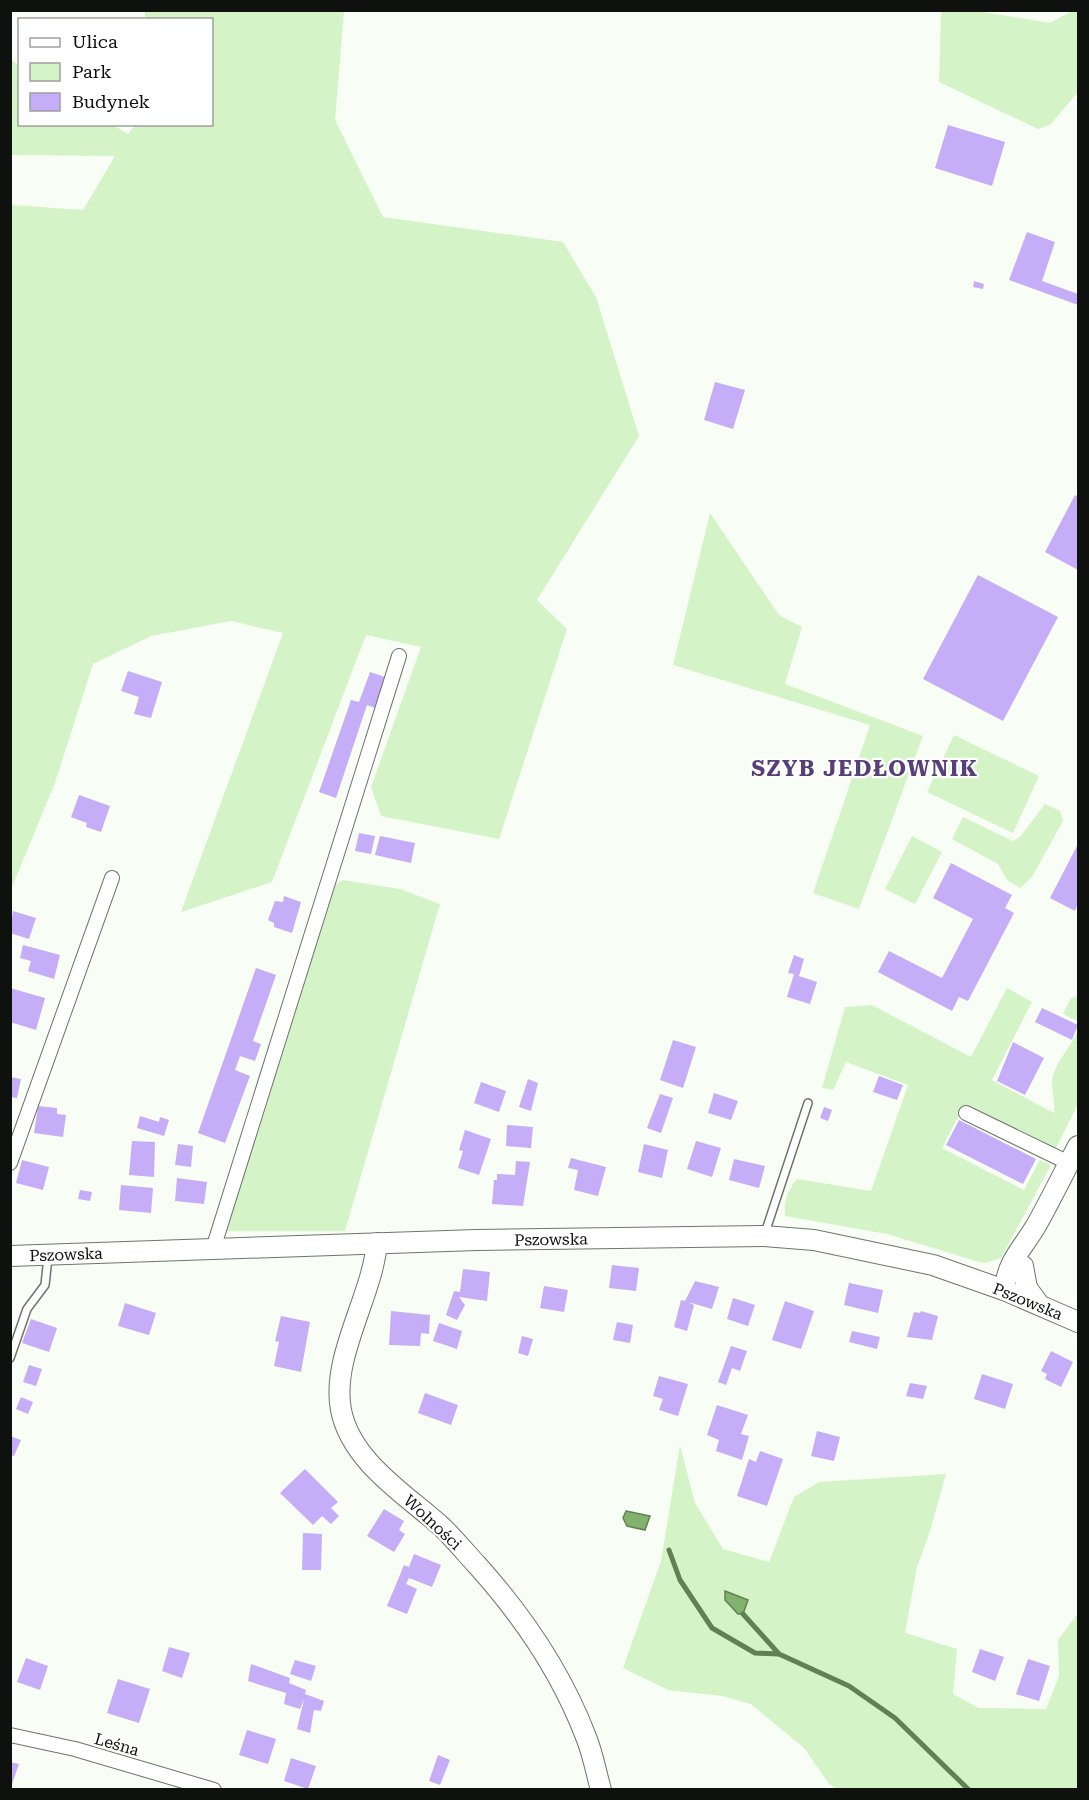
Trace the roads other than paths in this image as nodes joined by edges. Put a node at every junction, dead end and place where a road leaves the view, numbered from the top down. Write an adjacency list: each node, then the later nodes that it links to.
1 (399, 656): 9 (street)
2 (112, 878): 6 (street)
3 (808, 1103): 7 (lane)
4 (966, 1113): 5 (street)
5 (1074, 1154): 12 (main road)
6 (10, 1163)
7 (764, 1236): 8 (main road, Pszowska); 13 (main road, Pszowska)
8 (377, 1243): 9 (main road, Pszowska); 20 (main road, Wolności)
9 (213, 1249): 10 (main road, Pszowska)
10 (48, 1255): 11 (main road, Pszowska); 17 (lane)
11 (10, 1256)
12 (1017, 1263): 13 (main road); 14 (main road); 15 (main road)
13 (962, 1275): 14 (main road, Pszowska)
14 (1004, 1290): 15 (main road, Pszowska)
15 (1038, 1303): 16 (main road, Pszowska)
16 (1078, 1322)
17 (10, 1358)
18 (10, 1735): 19 (street, Leśna)
19 (214, 1790)
20 (601, 1790)

